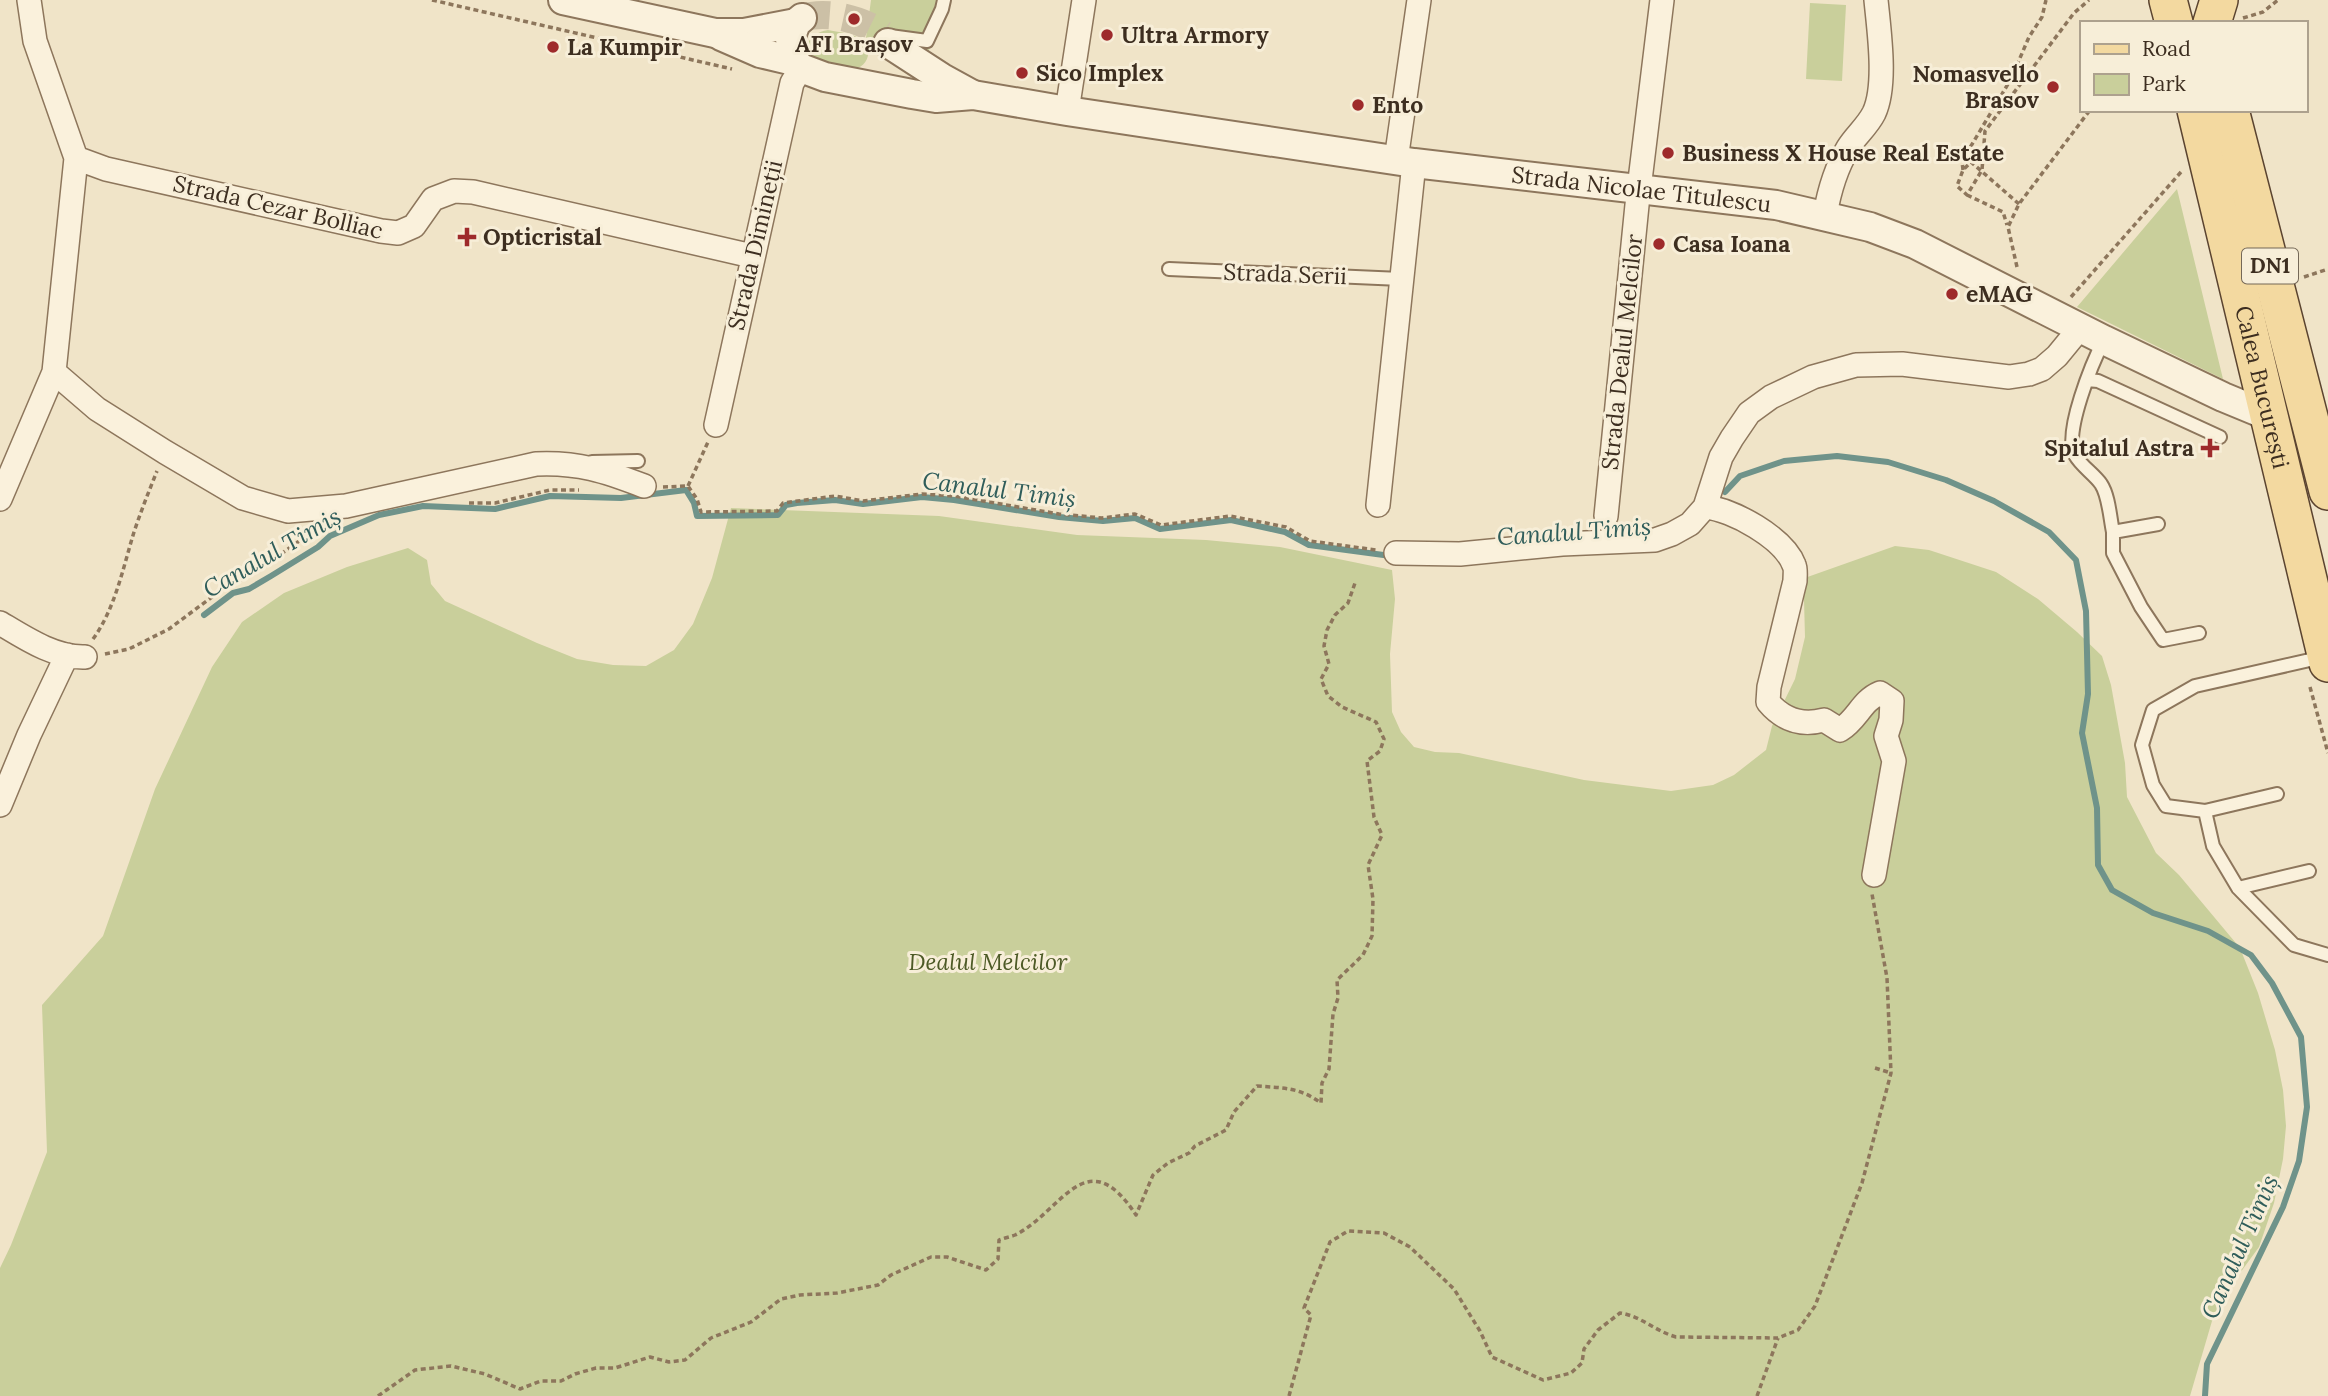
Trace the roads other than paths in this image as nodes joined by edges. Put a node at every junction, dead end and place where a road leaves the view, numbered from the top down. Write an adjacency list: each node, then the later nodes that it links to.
1 (29, 0): 22 (street)
2 (563, 0): 14 (street, Strada Nicolae Titulescu)
3 (944, 0): 15 (lane)
4 (1084, 0): 19 (street)
5 (1419, 0): 23 (street)
6 (1662, 0): 24 (street, Strada Dealul Melcilor)
7 (1876, 0): 25 (street)
8 (2168, 0): 11 (main road)
9 (2207, 0): 12 (main road)
10 (2219, 0): 13 (main road)
11 (2173, 21)
12 (2211, 21)
13 (2212, 21)
14 (715, 33): 16 (street, Strada Nicolae Titulescu); 16 (street, Strada Nicolae Titulescu)
15 (886, 39): 17 (street); 18 (street, Strada Nicolae Titulescu)
16 (797, 64): 17 (street, Strada Nicolae Titulescu); 26 (street, Strada Dimineții)
17 (856, 82): 18 (street, Strada Nicolae Titulescu)
18 (974, 95): 19 (street, Strada Nicolae Titulescu)
19 (1067, 111): 23 (street, Strada Nicolae Titulescu)
20 (2196, 112): 32 (main road, Calea București / DN1)
21 (2231, 112): 38 (main road, Calea București / DN1)
22 (76, 159): 26 (street, Strada Cezar Bolliac); 30 (street)
23 (1405, 161): 24 (street, Strada Nicolae Titulescu); 28 (street)
24 (1639, 188): 25 (street, Strada Nicolae Titulescu); 42 (street, Strada Dealul Melcilor)
25 (1825, 215): 29 (street, Strada Nicolae Titulescu)
26 (752, 256): 33 (street, Strada Dimineții)
27 (1169, 269): 28 (lane, Strada Serii)
28 (1401, 279): 40 (street)
29 (2092, 334): 31 (lane); 32 (street, Strada Nicolae Titulescu); 41 (street)
30 (54, 372): 36 (street); 39 (street)
31 (2087, 380): 34 (lane); 44 (lane)
32 (2269, 416): 48 (main road, Calea București / DN1)
33 (716, 425)
34 (2220, 437)
35 (638, 461): 36 (lane)
36 (567, 463): 37 (street)
37 (644, 486)
38 (2328, 491)
39 (0, 499)
40 (1378, 505)
41 (1705, 507): 45 (street); 53 (street)
42 (1606, 516)
43 (2158, 524): 44 (lane)
44 (2113, 532): 47 (lane)
45 (1396, 553)
46 (0, 623): 50 (street)
47 (2199, 632)
48 (2327, 660): 51 (lane)
49 (2277, 794): 51 (lane)
50 (0, 805)
51 (2205, 811): 54 (lane)
52 (2309, 871): 54 (lane)
53 (1874, 875)
54 (2238, 887): 55 (lane)
55 (2328, 955)

